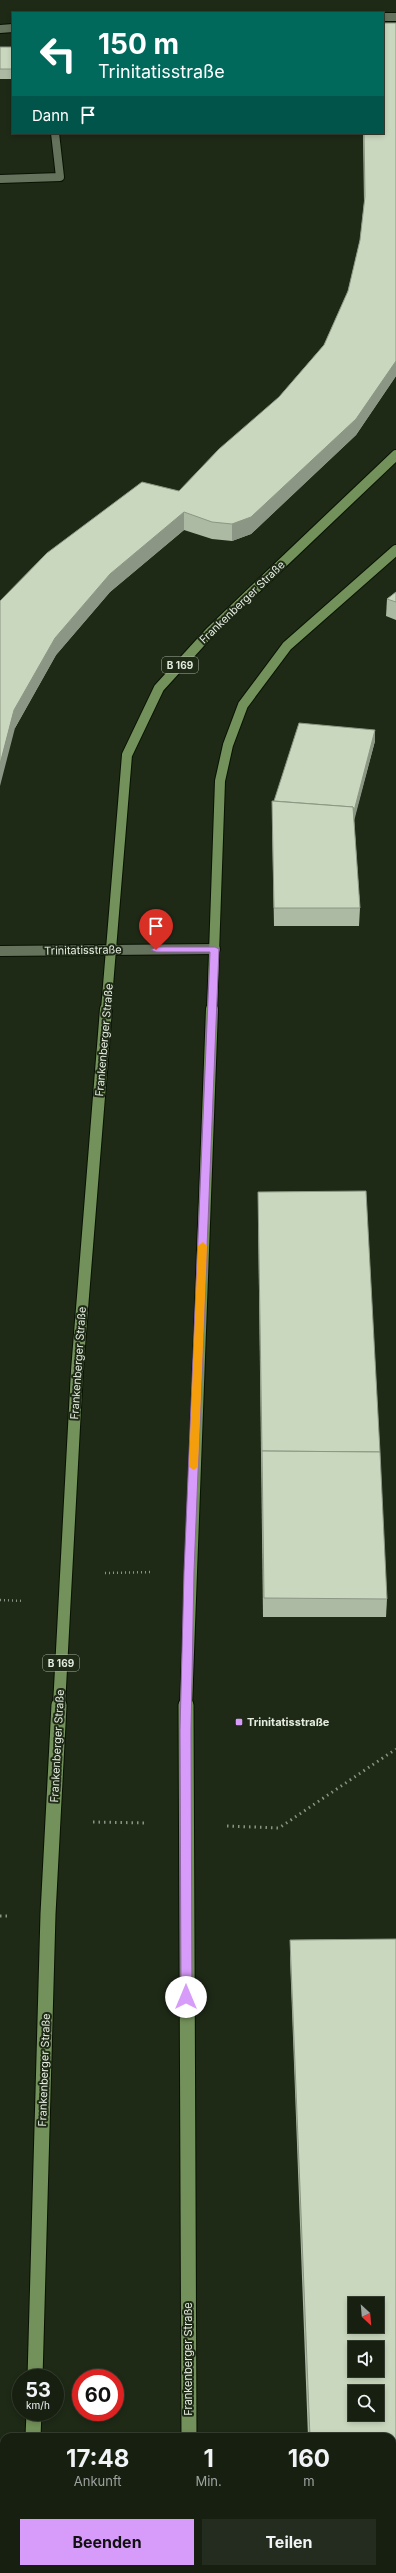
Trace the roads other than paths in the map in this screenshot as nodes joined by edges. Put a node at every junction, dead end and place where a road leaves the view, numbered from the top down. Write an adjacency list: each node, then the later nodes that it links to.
1 (384, 17): 2 (street)
2 (396, 17)
3 (12, 28): 4 (street)
4 (0, 29)
5 (55, 134): 6 (street)
6 (0, 179)
7 (396, 455): 10 (main road, Frankenberger Straße / B 169)
8 (396, 550): 9 (main road, Frankenberger Straße)
9 (215, 949): 10 (street, Trinitatisstraße); 15 (main road, Frankenberger Straße)
10 (111, 950): 11 (street, Trinitatisstraße); 12 (main road, Frankenberger Straße / B 169)
11 (0, 951)
12 (35, 2369)
13 (34, 2421): 14 (main road)
14 (33, 2433)
15 (189, 2433)

